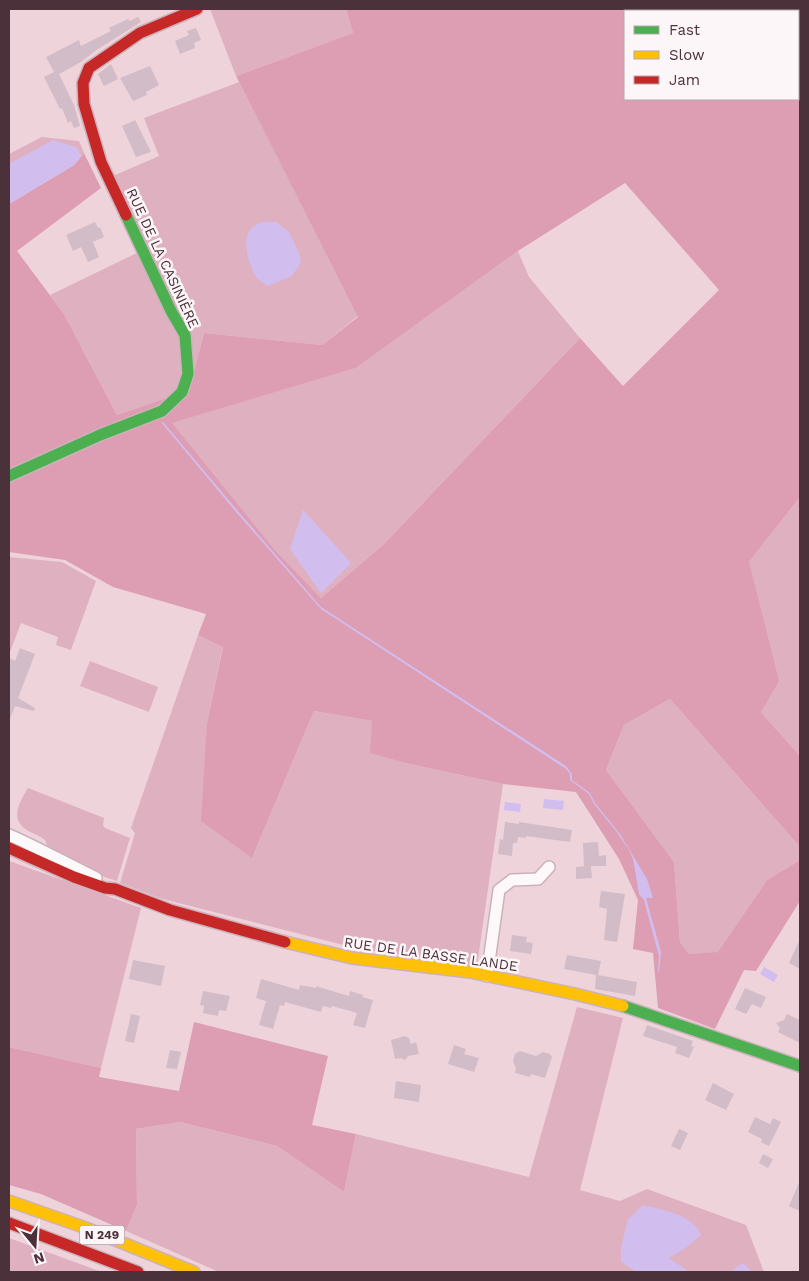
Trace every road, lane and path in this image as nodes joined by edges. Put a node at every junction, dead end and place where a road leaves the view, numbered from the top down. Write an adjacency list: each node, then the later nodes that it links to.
1 (197, 9): 2 (main road, RUE DE LA CASINIÈRE)
2 (9, 476)
3 (9, 836): 6 (street, RUE DE LA BASSE LANDE)
4 (9, 848): 6 (main road, RUE DE LA BASSE LANDE)
5 (549, 867): 7 (street)
6 (115, 889): 7 (main road, RUE DE LA BASSE LANDE)
7 (487, 976): 8 (main road, RUE DE LA BASSE LANDE)
8 (800, 1066)
9 (9, 1201): 12 (main road, N 249)
10 (9, 1223): 11 (main road, N 249)
11 (138, 1272)
12 (194, 1272)

